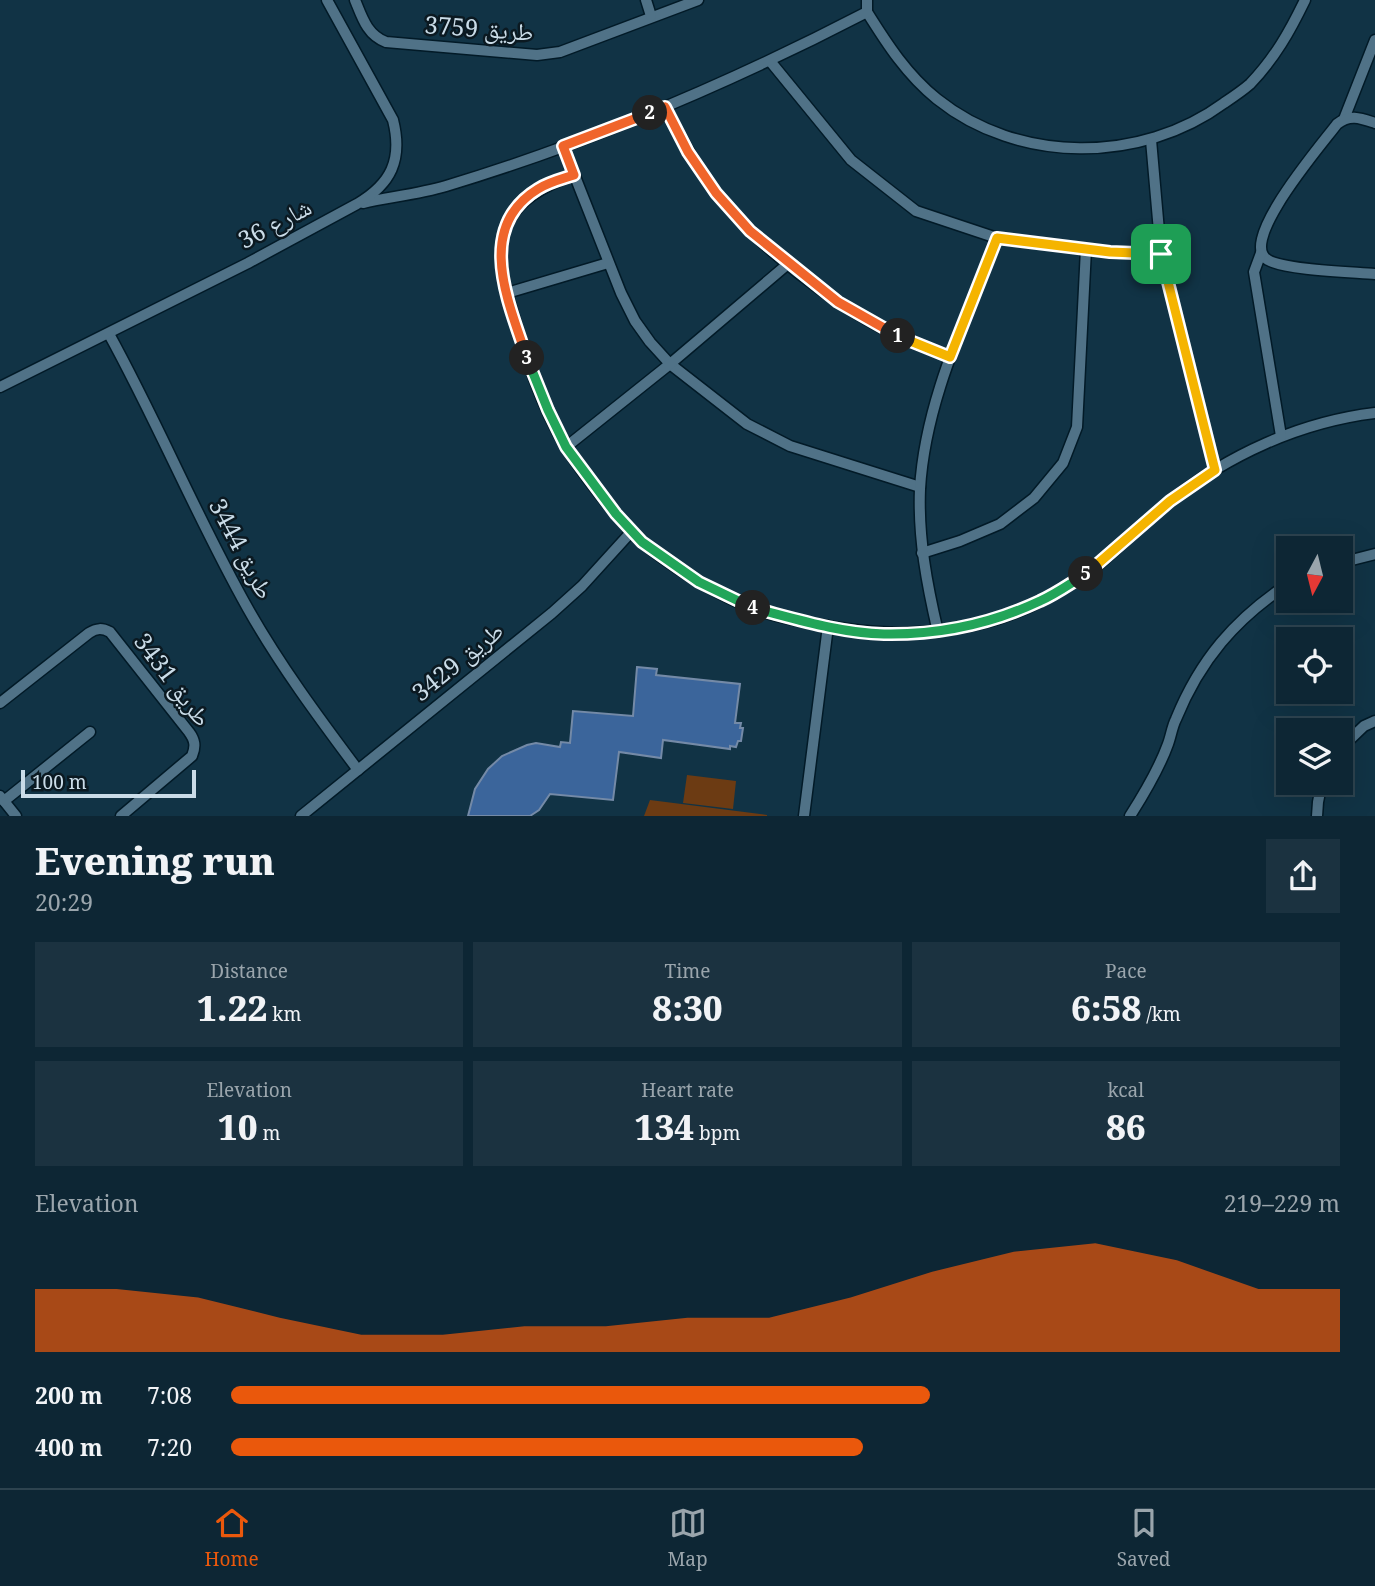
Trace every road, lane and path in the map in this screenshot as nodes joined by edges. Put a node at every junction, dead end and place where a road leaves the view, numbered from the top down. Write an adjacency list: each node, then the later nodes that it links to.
1 (327, 0): 17 (street, شارع 36)
2 (355, 0): 8 (street, طريق 3759)
3 (646, 0): 8 (street)
4 (698, 0): 8 (street, طريق 3759)
5 (867, 0): 7 (street)
6 (1306, 0): 14 (street)
7 (867, 12): 10 (street); 14 (street)
8 (651, 16)
9 (1375, 40): 12 (street)
10 (770, 61): 11 (street); 18 (street)
11 (665, 107): 15 (street); 23 (street)
12 (1344, 119): 13 (street); 20 (street)
13 (1375, 123)
14 (1151, 140): 21 (street)
15 (563, 146): 16 (street); 17 (street)
16 (574, 175): 22 (street); 25 (street)
17 (357, 204): 26 (street, شارع 36)
18 (997, 238): 19 (street); 27 (street)
19 (1086, 249): 21 (street); 36 (street)
20 (1261, 253): 24 (street); 31 (street)
21 (1161, 254): 33 (street)
22 (608, 263): 25 (street); 28 (street)
23 (789, 263): 27 (street); 28 (street)
24 (1375, 274)
25 (507, 293): 32 (street)
26 (109, 334): 29 (street, شارع 36); 46 (street, طريق 3444)
27 (950, 357): 34 (street)
28 (670, 364): 32 (street); 34 (street)
29 (0, 387)
30 (1375, 413): 31 (street)
31 (1281, 436): 33 (street)
32 (566, 447): 35 (street)
33 (1215, 470): 41 (street)
34 (920, 487): 36 (street)
35 (632, 531): 40 (street); 46 (street, طريق 3429)
36 (922, 553): 41 (street)
37 (1375, 554): 38 (street)
38 (1353, 560)
39 (1276, 592): 53 (street)
40 (828, 626): 41 (street); 52 (street)
41 (938, 632)
42 (0, 703): 49 (street, طريق 3431)
43 (1375, 721): 45 (street)
44 (90, 732): 48 (street)
45 (1353, 737)
46 (358, 770): 51 (street, طريق 3429)
47 (1319, 795): 54 (street)
48 (2, 798): 50 (street)
49 (127, 815)
50 (16, 816)
51 (301, 816)
52 (804, 816)
53 (1129, 816)
54 (1317, 816)

